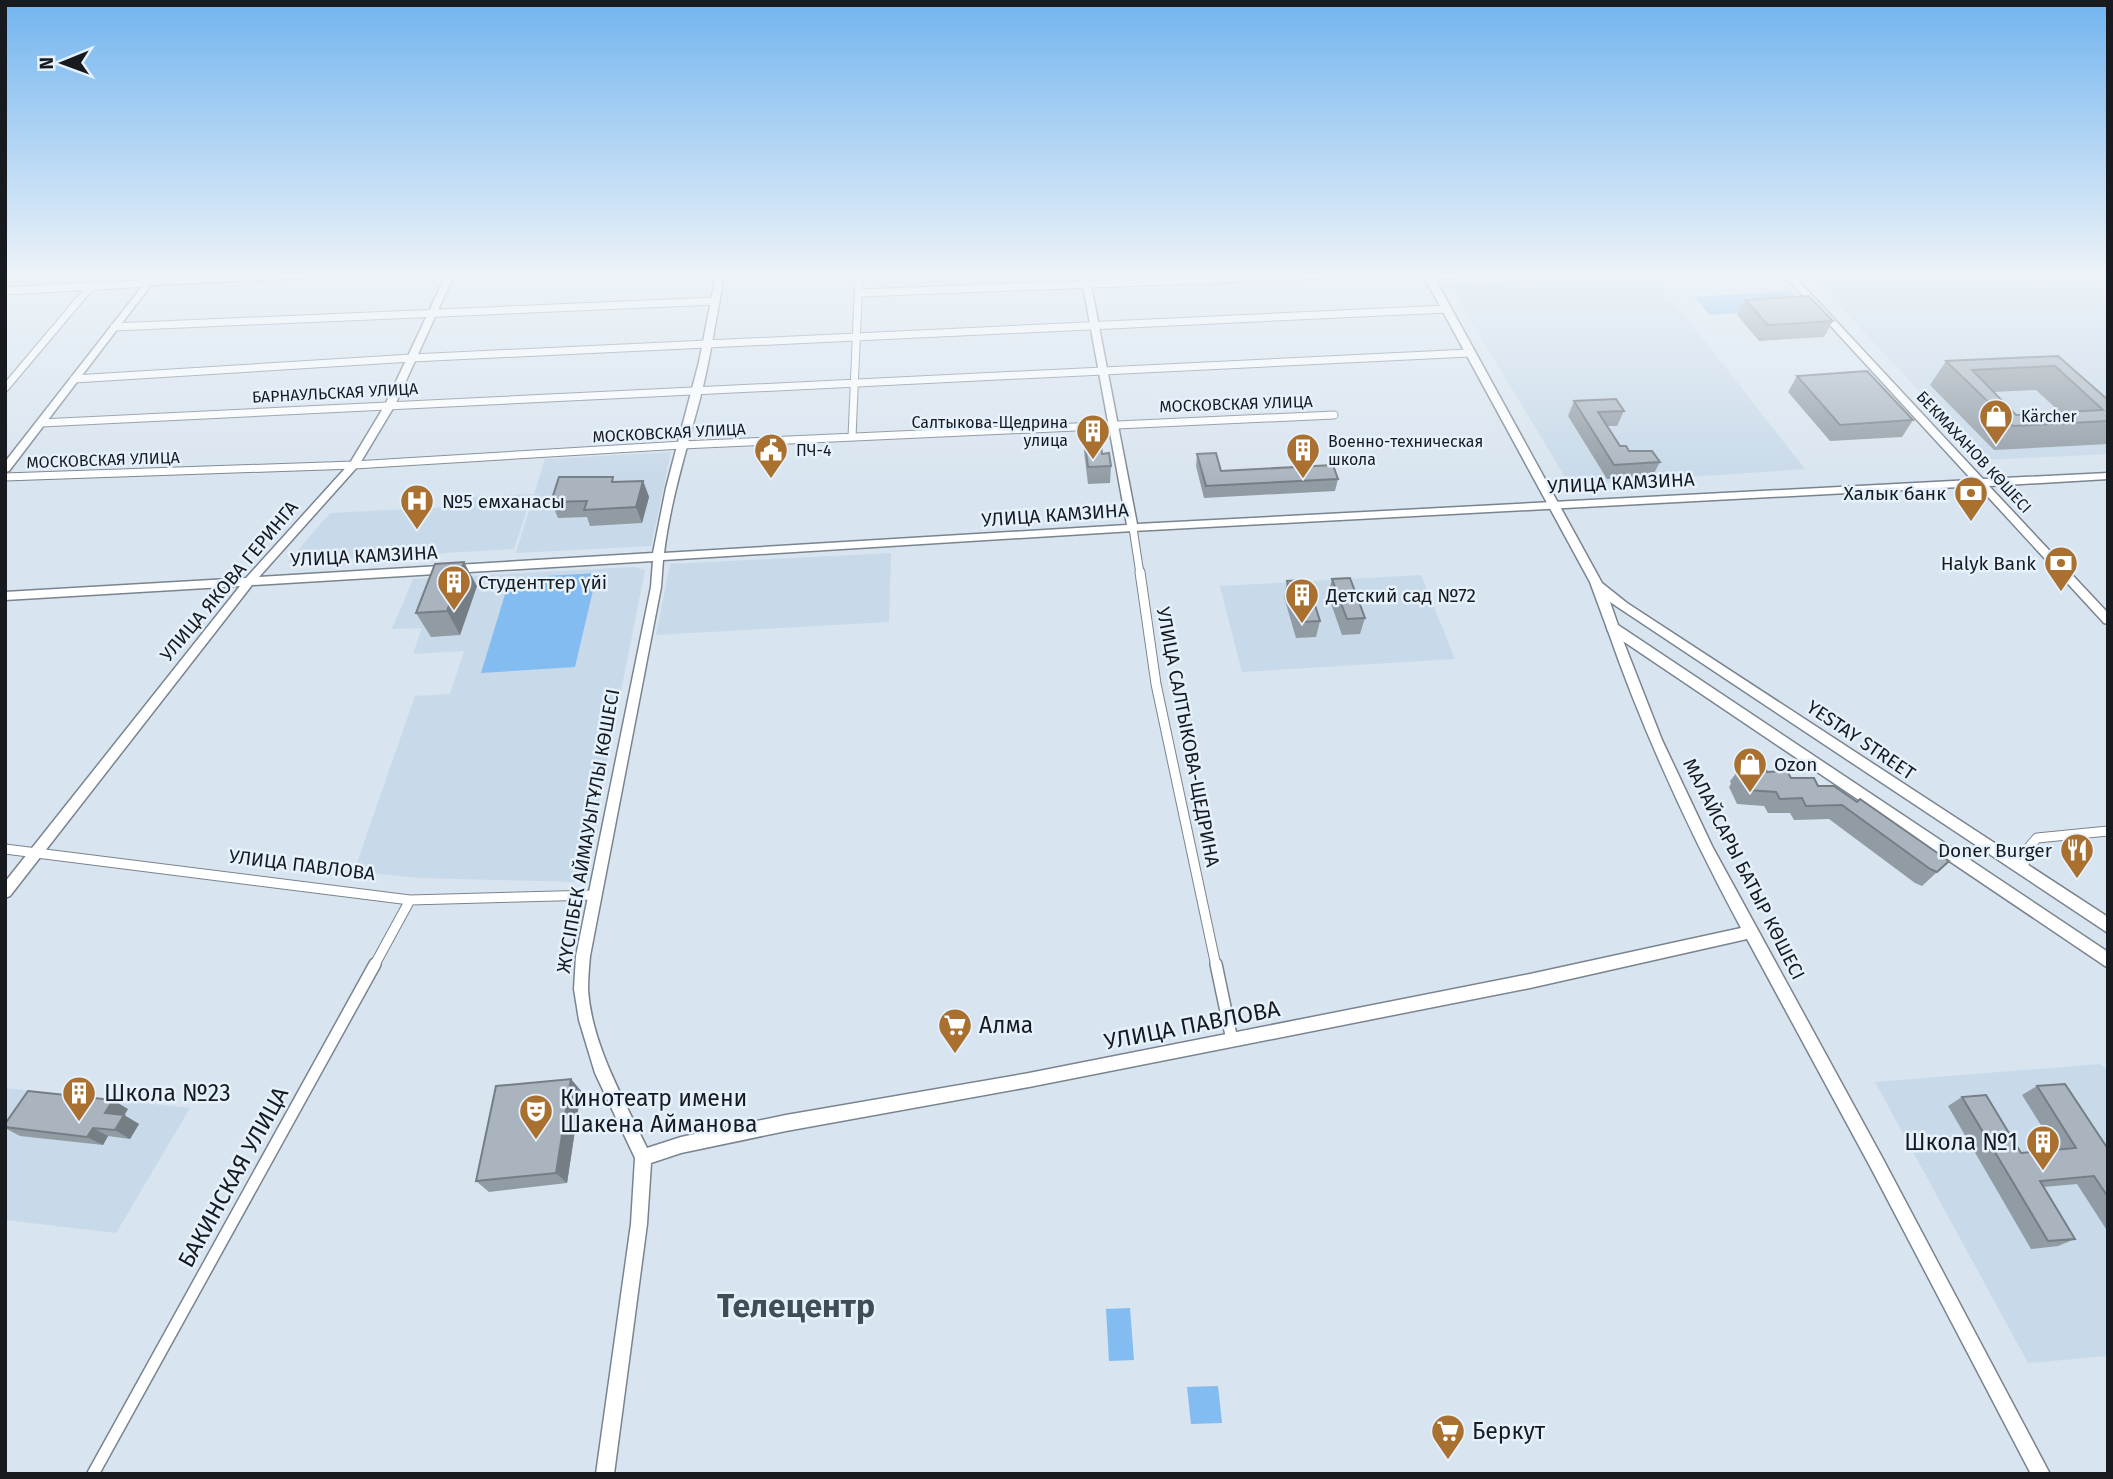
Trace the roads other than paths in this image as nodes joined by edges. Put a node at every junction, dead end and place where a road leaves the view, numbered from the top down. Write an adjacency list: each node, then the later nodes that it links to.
1 (42, 344): 14 (street)
2 (101, 344): 12 (street)
3 (419, 344): 10 (street, УЛИЦА ЯКОВА ГЕРИНГА)
4 (708, 344): 10 (street); 15 (street, ЖҮСІПБЕК АЙМАУЫТҰЛЫ КӨШЕСІ)
5 (856, 344): 13 (street)
6 (1098, 344): 11 (street, УЛИЦА САЛТЫКОВА-ЩЕДРИНА)
7 (1464, 344): 9 (main road, МАЛАЙСАРЫ БАТЫР КӨШЕСІ)
8 (1852, 344): 26 (street, БЕКМАХАНОВ КӨШЕСІ)
9 (1469, 353): 11 (street, БАРНАУЛЬСКАЯ УЛИЦА); 27 (main road, МАЛАЙСАРЫ БАТЫР КӨШЕСІ)
10 (412, 358): 12 (street); 16 (street, УЛИЦА ЯКОВА ГЕРИНГА)
11 (1103, 371): 13 (street, БАРНАУЛЬСКАЯ УЛИЦА); 19 (street, УЛИЦА САЛТЫКОВА-ЩЕДРИНА)
12 (74, 379): 18 (street)
13 (855, 383): 15 (street, БАРНАУЛЬСКАЯ УЛИЦА); 20 (street)
14 (5, 388)
15 (697, 390): 16 (street, БАРНАУЛЬСКАЯ УЛИЦА); 21 (street, ЖҮСІПБЕК АЙМАУЫТҰЛЫ КӨШЕСІ)
16 (390, 405): 18 (street, БАРНАУЛЬСКАЯ УЛИЦА); 22 (street, УЛИЦА ЯКОВА ГЕРИНГА)
17 (1335, 415): 19 (street, МОСКОВСКАЯ УЛИЦА)
18 (41, 423): 23 (street)
19 (1113, 423): 20 (street, МОСКОВСКАЯ УЛИЦА); 28 (street, УЛИЦА САЛТЫКОВА-ЩЕДРИНА)
20 (852, 437): 21 (street, МОСКОВСКАЯ УЛИЦА)
21 (682, 445): 22 (street, МОСКОВСКАЯ УЛИЦА); 29 (street, ЖҮСІПБЕК АЙМАУЫТҰЛЫ КӨШЕСІ)
22 (354, 465): 25 (street, МОСКОВСКАЯ УЛИЦА); 30 (street, УЛИЦА ЯКОВА ГЕРИНГА)
23 (5, 469)
24 (2108, 476): 26 (street, УЛИЦА КАМЗИНА)
25 (5, 477)
26 (1982, 483): 27 (street, УЛИЦА КАМЗИНА); 33 (street, БЕКМАХАНОВ КӨШЕСІ)
27 (1552, 505): 28 (street, УЛИЦА КАМЗИНА); 31 (main road, МАЛАЙСАРЫ БАТЫР КӨШЕСІ)
28 (1133, 528): 29 (street, УЛИЦА КАМЗИНА); 45 (street, УЛИЦА САЛТЫКОВА-ЩЕДРИНА)
29 (657, 558): 30 (street, УЛИЦА КАМЗИНА); 40 (street, ЖҮСІПБЕК АЙМАУЫТҰЛЫ КӨШЕСІ)
30 (251, 579): 32 (street, УЛИЦА КАМЗИНА); 37 (street, УЛИЦА ЯКОВА ГЕРИНГА)
31 (1596, 582): 34 (main road, МАЛАЙСАРЫ БАТЫР КӨШЕСІ); 38 (main road, YESTAY STREET)
32 (5, 596)
33 (2108, 620)
34 (1613, 628): 43 (street, МАЛАЙСАРЫ БАТЫР КӨШЕСІ); 44 (main road)
35 (2108, 831): 38 (street)
36 (5, 849): 37 (street, УЛИЦА ПАВЛОВА)
37 (38, 853): 39 (street, УЛИЦА ЯКОВА ГЕРИНГА); 41 (street, УЛИЦА ПАВЛОВА)
38 (2022, 870): 42 (main road, YESTAY STREET)
39 (5, 892)
40 (595, 895): 41 (street, УЛИЦА ПАВЛОВА); 46 (street, ЖҮСІПБЕК АЙМАУЫТҰЛЫ КӨШЕСІ)
41 (410, 900): 47 (street, БАКИНСКАЯ УЛИЦА)
42 (2108, 926)
43 (1750, 932): 45 (street, УЛИЦА ПАВЛОВА); 49 (street, МАЛАЙСАРЫ БАТЫР КӨШЕСІ)
44 (2108, 961)
45 (1232, 1040): 46 (street, УЛИЦА ПАВЛОВА)
46 (643, 1157): 48 (street, ЖҮСІПБЕК АЙМАУЫТҰЛЫ КӨШЕСІ)
47 (93, 1474)
48 (605, 1474)
49 (2041, 1474)

